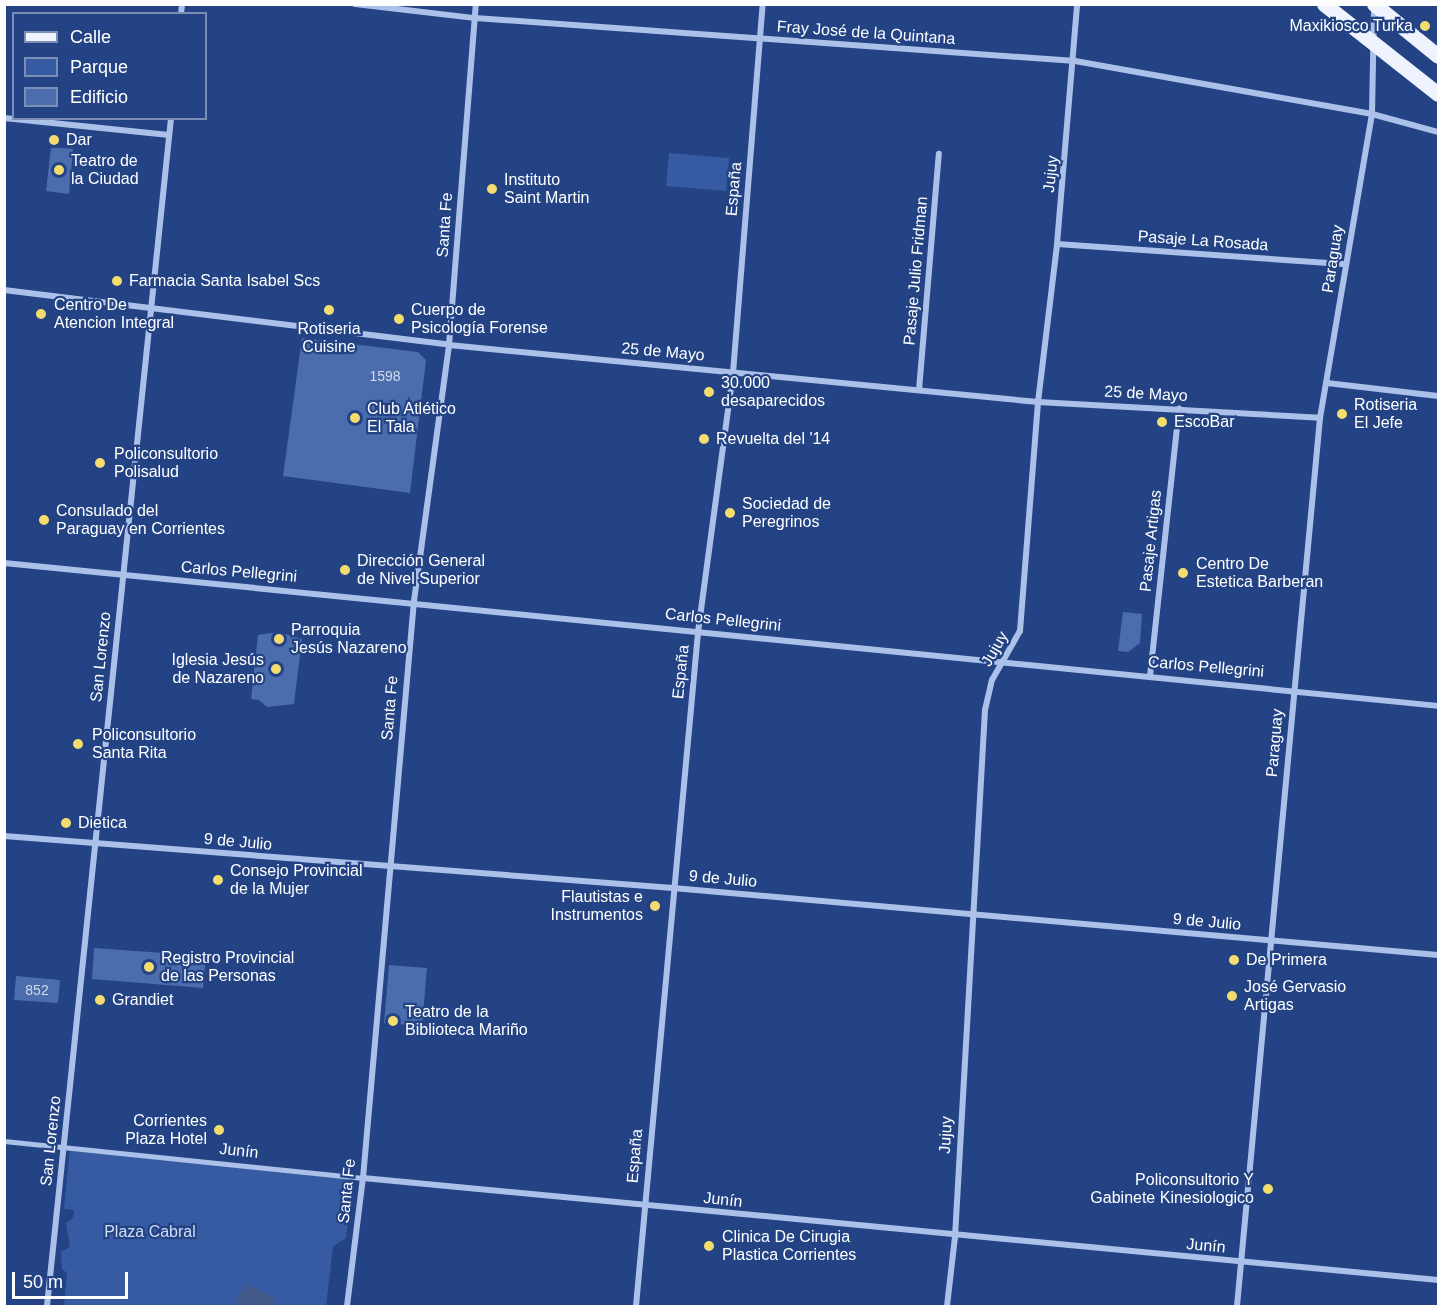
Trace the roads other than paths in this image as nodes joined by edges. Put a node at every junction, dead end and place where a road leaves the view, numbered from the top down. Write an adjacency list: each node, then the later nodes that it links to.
1 (355, 4): 7 (street, Fray José de la Quintana)
2 (476, 4): 7 (street, Santa Fe)
3 (763, 4): 8 (street, España)
4 (1077, 4): 11 (street, Jujuy)
5 (1324, 4): 9 (main road)
6 (1374, 9): 9 (street, Paraguay); 10 (main road)
7 (475, 18): 8 (street, Fray José de la Quintana); 23 (street, Santa Fe)
8 (760, 40): 11 (street, Fray José de la Quintana); 24 (street, España)
9 (1372, 42): 12 (main road); 13 (street, Paraguay)
10 (1438, 56)
11 (1075, 61): 13 (street, Fray José de la Quintana); 19 (street, Jujuy)
12 (1438, 94)
13 (1372, 114): 16 (street, Fray José de la Quintana); 20 (street, Paraguay)
14 (23, 120): 17 (street)
15 (171, 120): 17 (street, San Lorenzo)
16 (1438, 132)
17 (169, 135): 22 (street, San Lorenzo)
18 (939, 154): 26 (street, Pasaje Julio Fridman)
19 (1057, 244): 20 (street, Pasaje La Rosada); 28 (street, Jujuy)
20 (1346, 264): 25 (street, Paraguay)
21 (4, 290): 22 (street, 25 de Mayo)
22 (151, 308): 23 (street, 25 de Mayo); 32 (street, San Lorenzo)
23 (449, 345): 24 (street, 25 de Mayo); 33 (street, Santa Fe)
24 (733, 373): 26 (street, 25 de Mayo); 34 (street, España)
25 (1327, 383): 27 (street); 30 (street, Paraguay)
26 (919, 390): 28 (street, 25 de Mayo)
27 (1438, 396)
28 (1038, 402): 29 (street, 25 de Mayo); 35 (street, Jujuy)
29 (1179, 409): 30 (street, 25 de Mayo); 36 (street, Pasaje Artigas)
30 (1320, 418): 37 (street, Paraguay)
31 (4, 563): 32 (street, Carlos Pellegrini)
32 (123, 576): 33 (street, Carlos Pellegrini); 40 (street, San Lorenzo)
33 (414, 601): 34 (street, Carlos Pellegrini); 41 (street, Santa Fe)
34 (698, 632): 35 (street, Carlos Pellegrini); 42 (street, España)
35 (1002, 661): 36 (street, Carlos Pellegrini); 43 (street, Jujuy)
36 (1150, 676): 37 (street, Carlos Pellegrini)
37 (1293, 689): 38 (street, Carlos Pellegrini); 44 (street, Paraguay)
38 (1438, 706)
39 (4, 836): 40 (street, 9 de Julio)
40 (95, 844): 41 (street, 9 de Julio); 47 (street, San Lorenzo)
41 (389, 868): 42 (street, 9 de Julio); 48 (street, Santa Fe)
42 (673, 888): 43 (street, 9 de Julio); 49 (street, España)
43 (971, 915): 44 (street, 9 de Julio); 50 (street, Jujuy)
44 (1271, 941): 45 (street, 9 de Julio); 51 (street, Paraguay)
45 (1438, 955)
46 (4, 1141): 47 (street, Junín)
47 (63, 1147): 48 (street, Junín); 53 (street, San Lorenzo)
48 (363, 1178): 49 (street, Junín); 54 (street, Santa Fe)
49 (644, 1205): 50 (street, Junín); 55 (street, España)
50 (955, 1237): 51 (street, Junín); 56 (street, Jujuy)
51 (1242, 1262): 52 (street, Junín); 57 (street, Paraguay)
52 (1438, 1280)
53 (47, 1306)
54 (347, 1306)
55 (636, 1306)
56 (947, 1306)
57 (1237, 1306)

